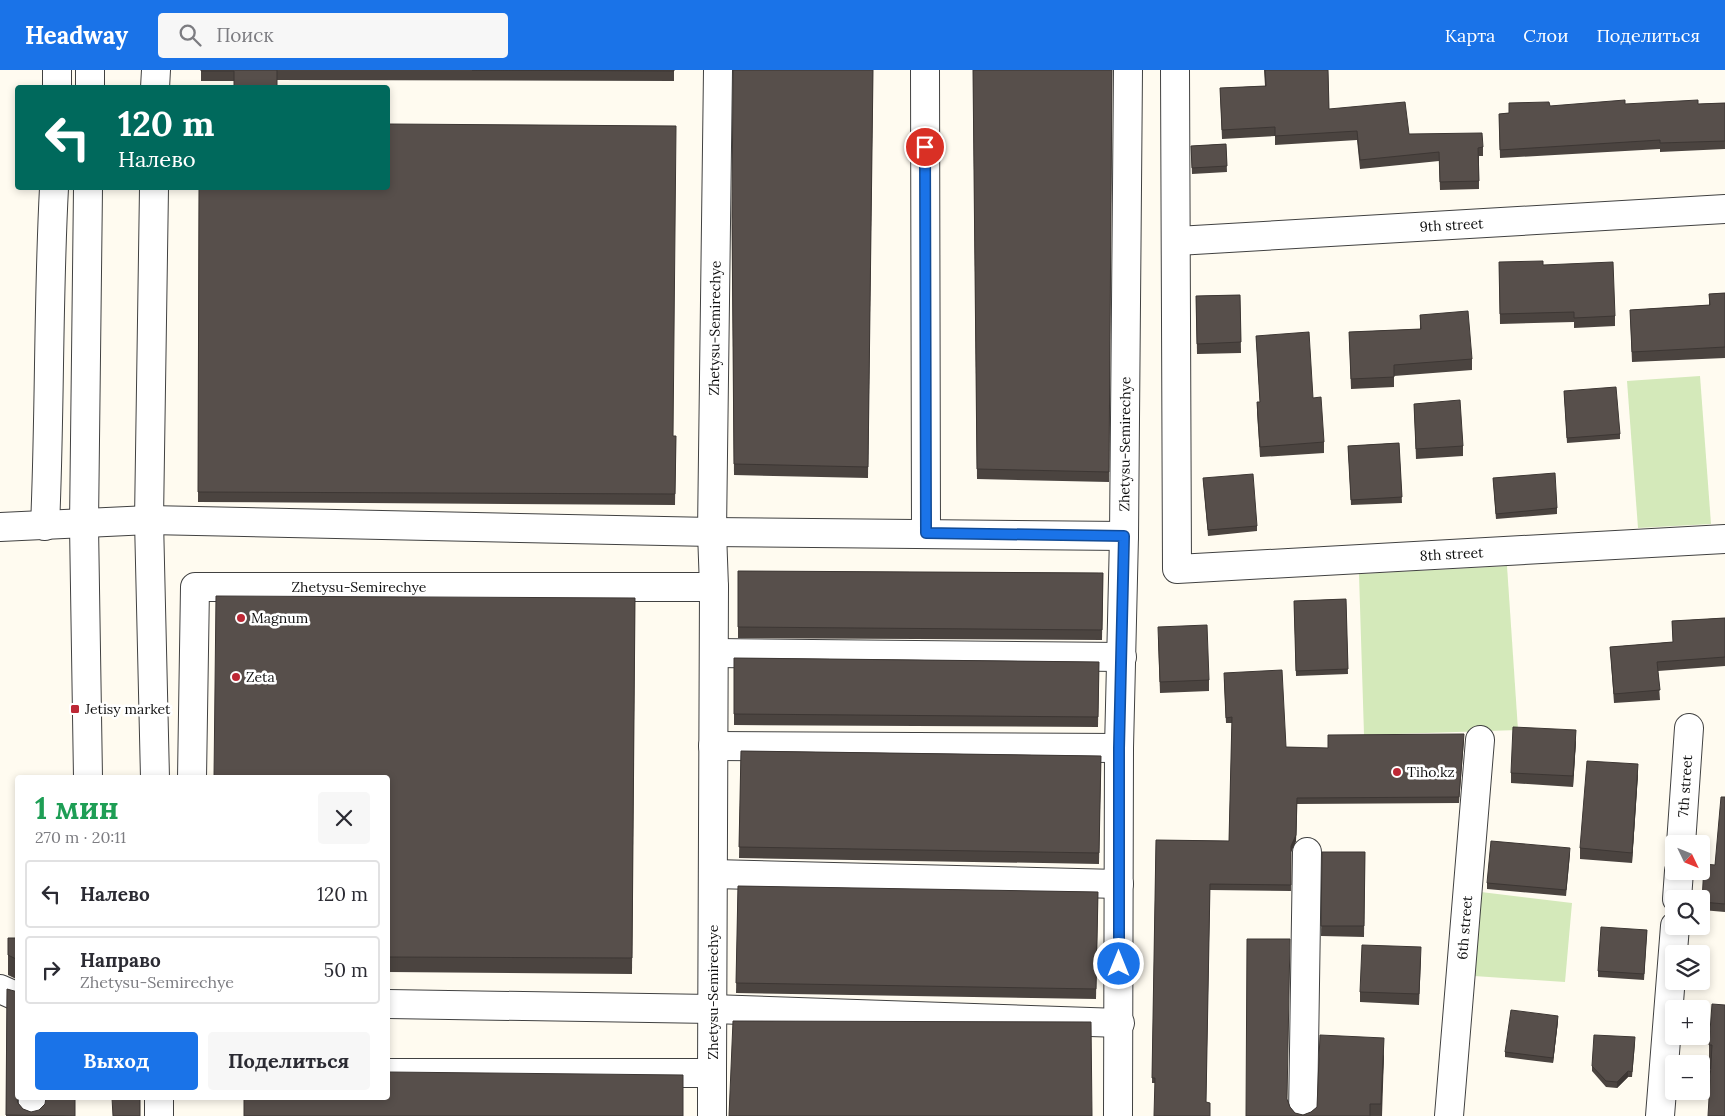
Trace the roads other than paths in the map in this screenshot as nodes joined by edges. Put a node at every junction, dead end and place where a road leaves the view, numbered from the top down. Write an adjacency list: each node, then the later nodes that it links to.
1 (57, 70): 8 (street)
2 (90, 70): 9 (street)
3 (156, 70): 10 (street)
4 (718, 70): 20 (street, Zhetysu-Semirechye)
5 (925, 70): 21 (street)
6 (1128, 70): 22 (street, Zhetysu-Semirechye)
7 (1175, 70): 15 (street)
8 (57, 85)
9 (90, 85)
10 (155, 85)
11 (54, 190): 18 (street)
12 (88, 190): 17 (street)
13 (154, 190): 16 (street)
14 (1725, 209): 15 (street, 9th street)
15 (1177, 241): 23 (street, 8th street)
16 (149, 520): 17 (street); 20 (street); 32 (street)
17 (84, 525): 18 (street); 31 (street)
18 (45, 526): 19 (street)
19 (0, 527)
20 (712, 532): 21 (street); 24 (street, Zhetysu-Semirechye)
21 (926, 533): 22 (street)
22 (1124, 536): 26 (street, Zhetysu-Semirechye)
23 (1725, 539)
24 (714, 587): 25 (street, Zhetysu-Semirechye); 33 (street, Zhetysu-Semirechye)
25 (714, 653): 26 (street); 29 (street, Zhetysu-Semirechye)
26 (1122, 657): 30 (street, Zhetysu-Semirechye)
27 (1689, 728): 34 (street, 7th street)
28 (1480, 740): 53 (street, 6th street)
29 (713, 746): 30 (street); 36 (street, Zhetysu-Semirechye)
30 (1119, 748): 37 (street, Zhetysu-Semirechye)
31 (88, 775)
32 (155, 775)
33 (192, 775)
34 (1682, 835)
35 (1306, 852): 52 (street)
36 (713, 874): 37 (street); 42 (street, Zhetysu-Semirechye)
37 (1119, 884): 43 (street, Zhetysu-Semirechye)
38 (1673, 935): 54 (street)
39 (0, 989): 40 (street)
40 (15, 996)
41 (390, 1004): 42 (street)
42 (712, 1009): 43 (street); 45 (street, Zhetysu-Semirechye)
43 (1120, 1023): 51 (street, Zhetysu-Semirechye)
44 (390, 1073): 45 (street, Zhetysu-Semirechye)
45 (712, 1073): 50 (street)
46 (33, 1100): 48 (street)
47 (159, 1100): 49 (street)
48 (32, 1116)
49 (159, 1116)
50 (712, 1116)
51 (1118, 1116)
52 (1303, 1116)
53 (1449, 1116)
54 (1660, 1116)

